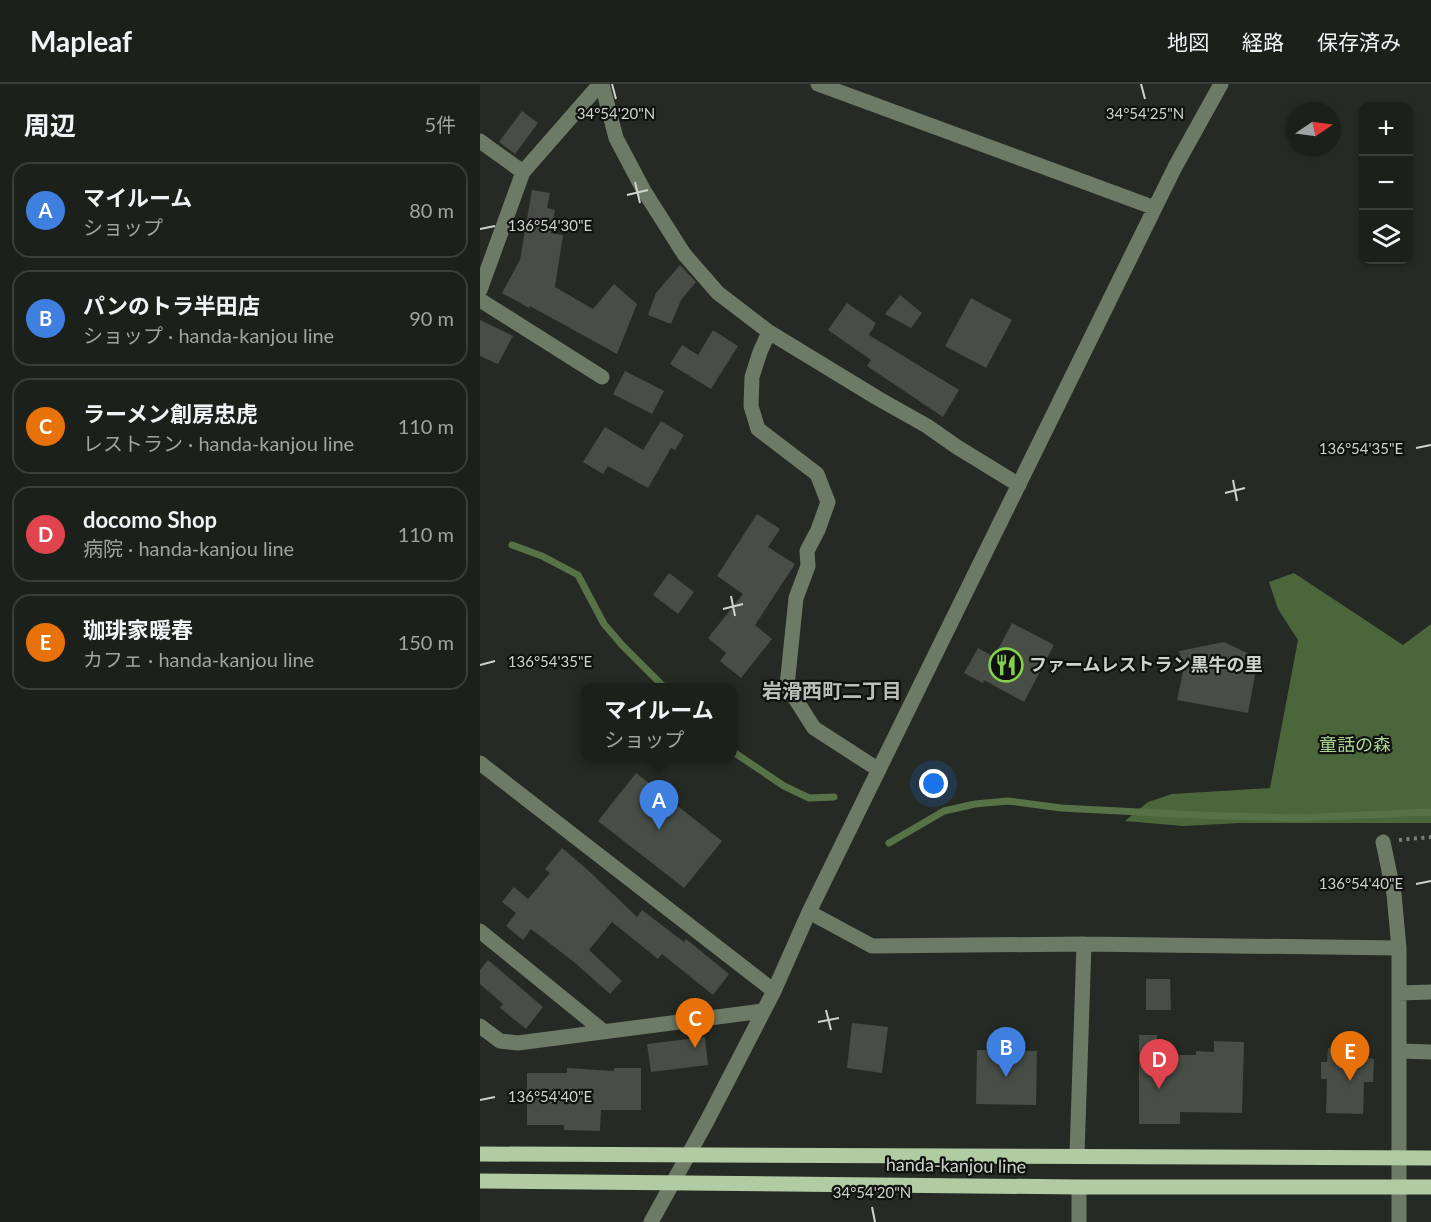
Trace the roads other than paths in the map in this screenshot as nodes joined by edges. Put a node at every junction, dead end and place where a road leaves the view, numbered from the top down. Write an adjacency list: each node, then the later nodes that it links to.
1 (601, 84): 5 (street); 9 (street)
2 (818, 84): 6 (street)
3 (1221, 84): 6 (street)
4 (480, 141): 5 (street)
5 (523, 172): 7 (street)
6 (1155, 208): 11 (street)
7 (480, 290)
8 (480, 300): 10 (street)
9 (769, 332): 11 (street); 13 (street)
10 (603, 377)
11 (1019, 485): 13 (street)
12 (480, 763): 19 (street)
13 (879, 770): 15 (street)
14 (1383, 842): 18 (street)
15 (809, 912): 17 (street); 19 (street)
16 (480, 931): 24 (street)
17 (1084, 944): 18 (street); 29 (street)
18 (1399, 948): 21 (street)
19 (774, 991): 22 (street)
20 (1431, 992): 21 (street)
21 (1399, 993): 25 (street)
22 (763, 1011): 24 (street); 28 (street)
23 (480, 1026): 24 (street)
24 (603, 1031)
25 (1399, 1051): 26 (street); 30 (street)
26 (1431, 1052)
27 (480, 1154): 28 (main road, handa-kanjou line)
28 (688, 1155): 29 (main road, handa-kanjou line); 33 (street)
29 (1077, 1155): 30 (main road, handa-kanjou line)
30 (1399, 1158): 31 (main road, handa-kanjou line); 36 (street)
31 (1431, 1158)
32 (480, 1181): 33 (main road, handa-kanjou line)
33 (674, 1182): 34 (main road, handa-kanjou line); 37 (street)
34 (1079, 1187): 36 (main road, handa-kanjou line); 38 (street)
35 (1431, 1187): 36 (main road, handa-kanjou line)
36 (1399, 1188): 39 (street)
37 (651, 1222)
38 (1079, 1222)
39 (1399, 1222)

